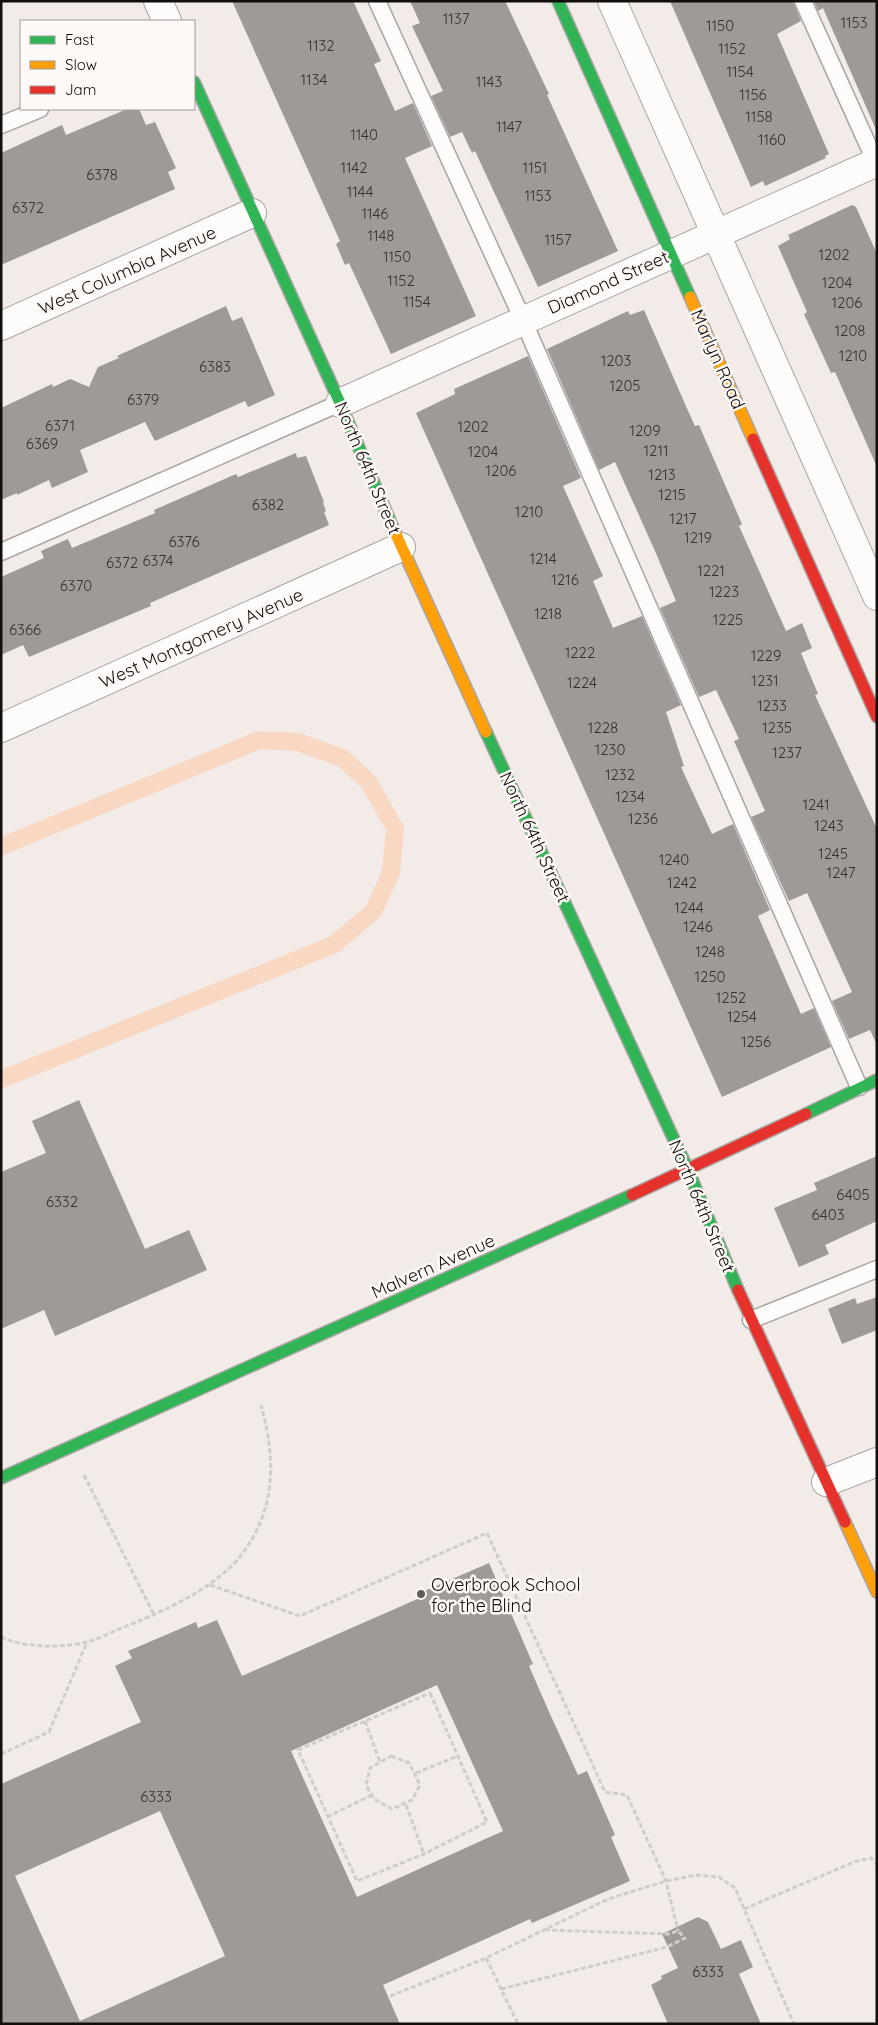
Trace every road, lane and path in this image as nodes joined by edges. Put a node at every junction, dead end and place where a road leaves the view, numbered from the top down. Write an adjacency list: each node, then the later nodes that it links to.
1 (158, 1): 6 (street)
2 (378, 1): 14 (lane)
3 (558, 1): 13 (street, Marlyn Road)
4 (612, 1): 12 (street)
5 (803, 1): 10 (lane)
6 (167, 20)
7 (195, 84): 11 (street, North 64th Street)
8 (38, 110): 9 (lane)
9 (1, 125)
10 (876, 163): 12 (street, Diamond Street)
11 (252, 213): 15 (street, West Columbia Avenue); 16 (street, North 64th Street)
12 (716, 234): 13 (street, Diamond Street); 19 (street)
13 (671, 254): 14 (street, Diamond Street); 20 (street, Marlyn Road)
14 (523, 320): 16 (street, Diamond Street); 23 (lane)
15 (1, 326)
16 (340, 403): 17 (street, North 64th Street); 18 (lane)
17 (401, 547): 21 (street, West Montgomery Avenue); 24 (street, North 64th Street)
18 (1, 552)
19 (877, 596)
20 (877, 717)
21 (1, 728)
22 (877, 1080): 23 (street, Malvern Avenue)
23 (859, 1087): 24 (street, Malvern Avenue)
24 (688, 1170): 26 (street, North 64th Street); 28 (street, Malvern Avenue)
25 (877, 1269): 26 (lane)
26 (751, 1320): 31 (street, North 64th Street)
27 (261, 1405): 32 (path)
28 (70, 1448): 30 (street, Malvern Avenue); 34 (path)
29 (877, 1462): 31 (street)
30 (1, 1478)
31 (826, 1482): 33 (street, North 64th Street)
32 (210, 1585): 34 (path); 47 (path)
33 (877, 1592)
34 (154, 1615): 36 (path)
35 (1, 1637): 36 (path)
36 (87, 1642): 38 (path)
37 (365, 1720): 39 (path); 40 (path); 44 (path)
38 (1, 1754)
39 (458, 1756): 41 (path); 45 (path)
40 (380, 1762): 41 (path); 42 (path)
41 (416, 1773): 43 (path)
42 (372, 1795): 43 (path); 44 (path)
43 (406, 1805): 45 (path)
44 (327, 1817): 45 (path)
45 (424, 1854)
46 (877, 1864): 48 (path)
47 (666, 1881): 48 (path); 49 (path); 50 (path)
48 (744, 1909): 55 (path)
49 (544, 1930): 50 (path); 51 (path)
50 (678, 1931): 52 (path)
51 (486, 1958): 52 (path); 53 (path)
52 (501, 1990): 54 (path)
53 (390, 1996)
54 (518, 2024)
55 (794, 2024)

